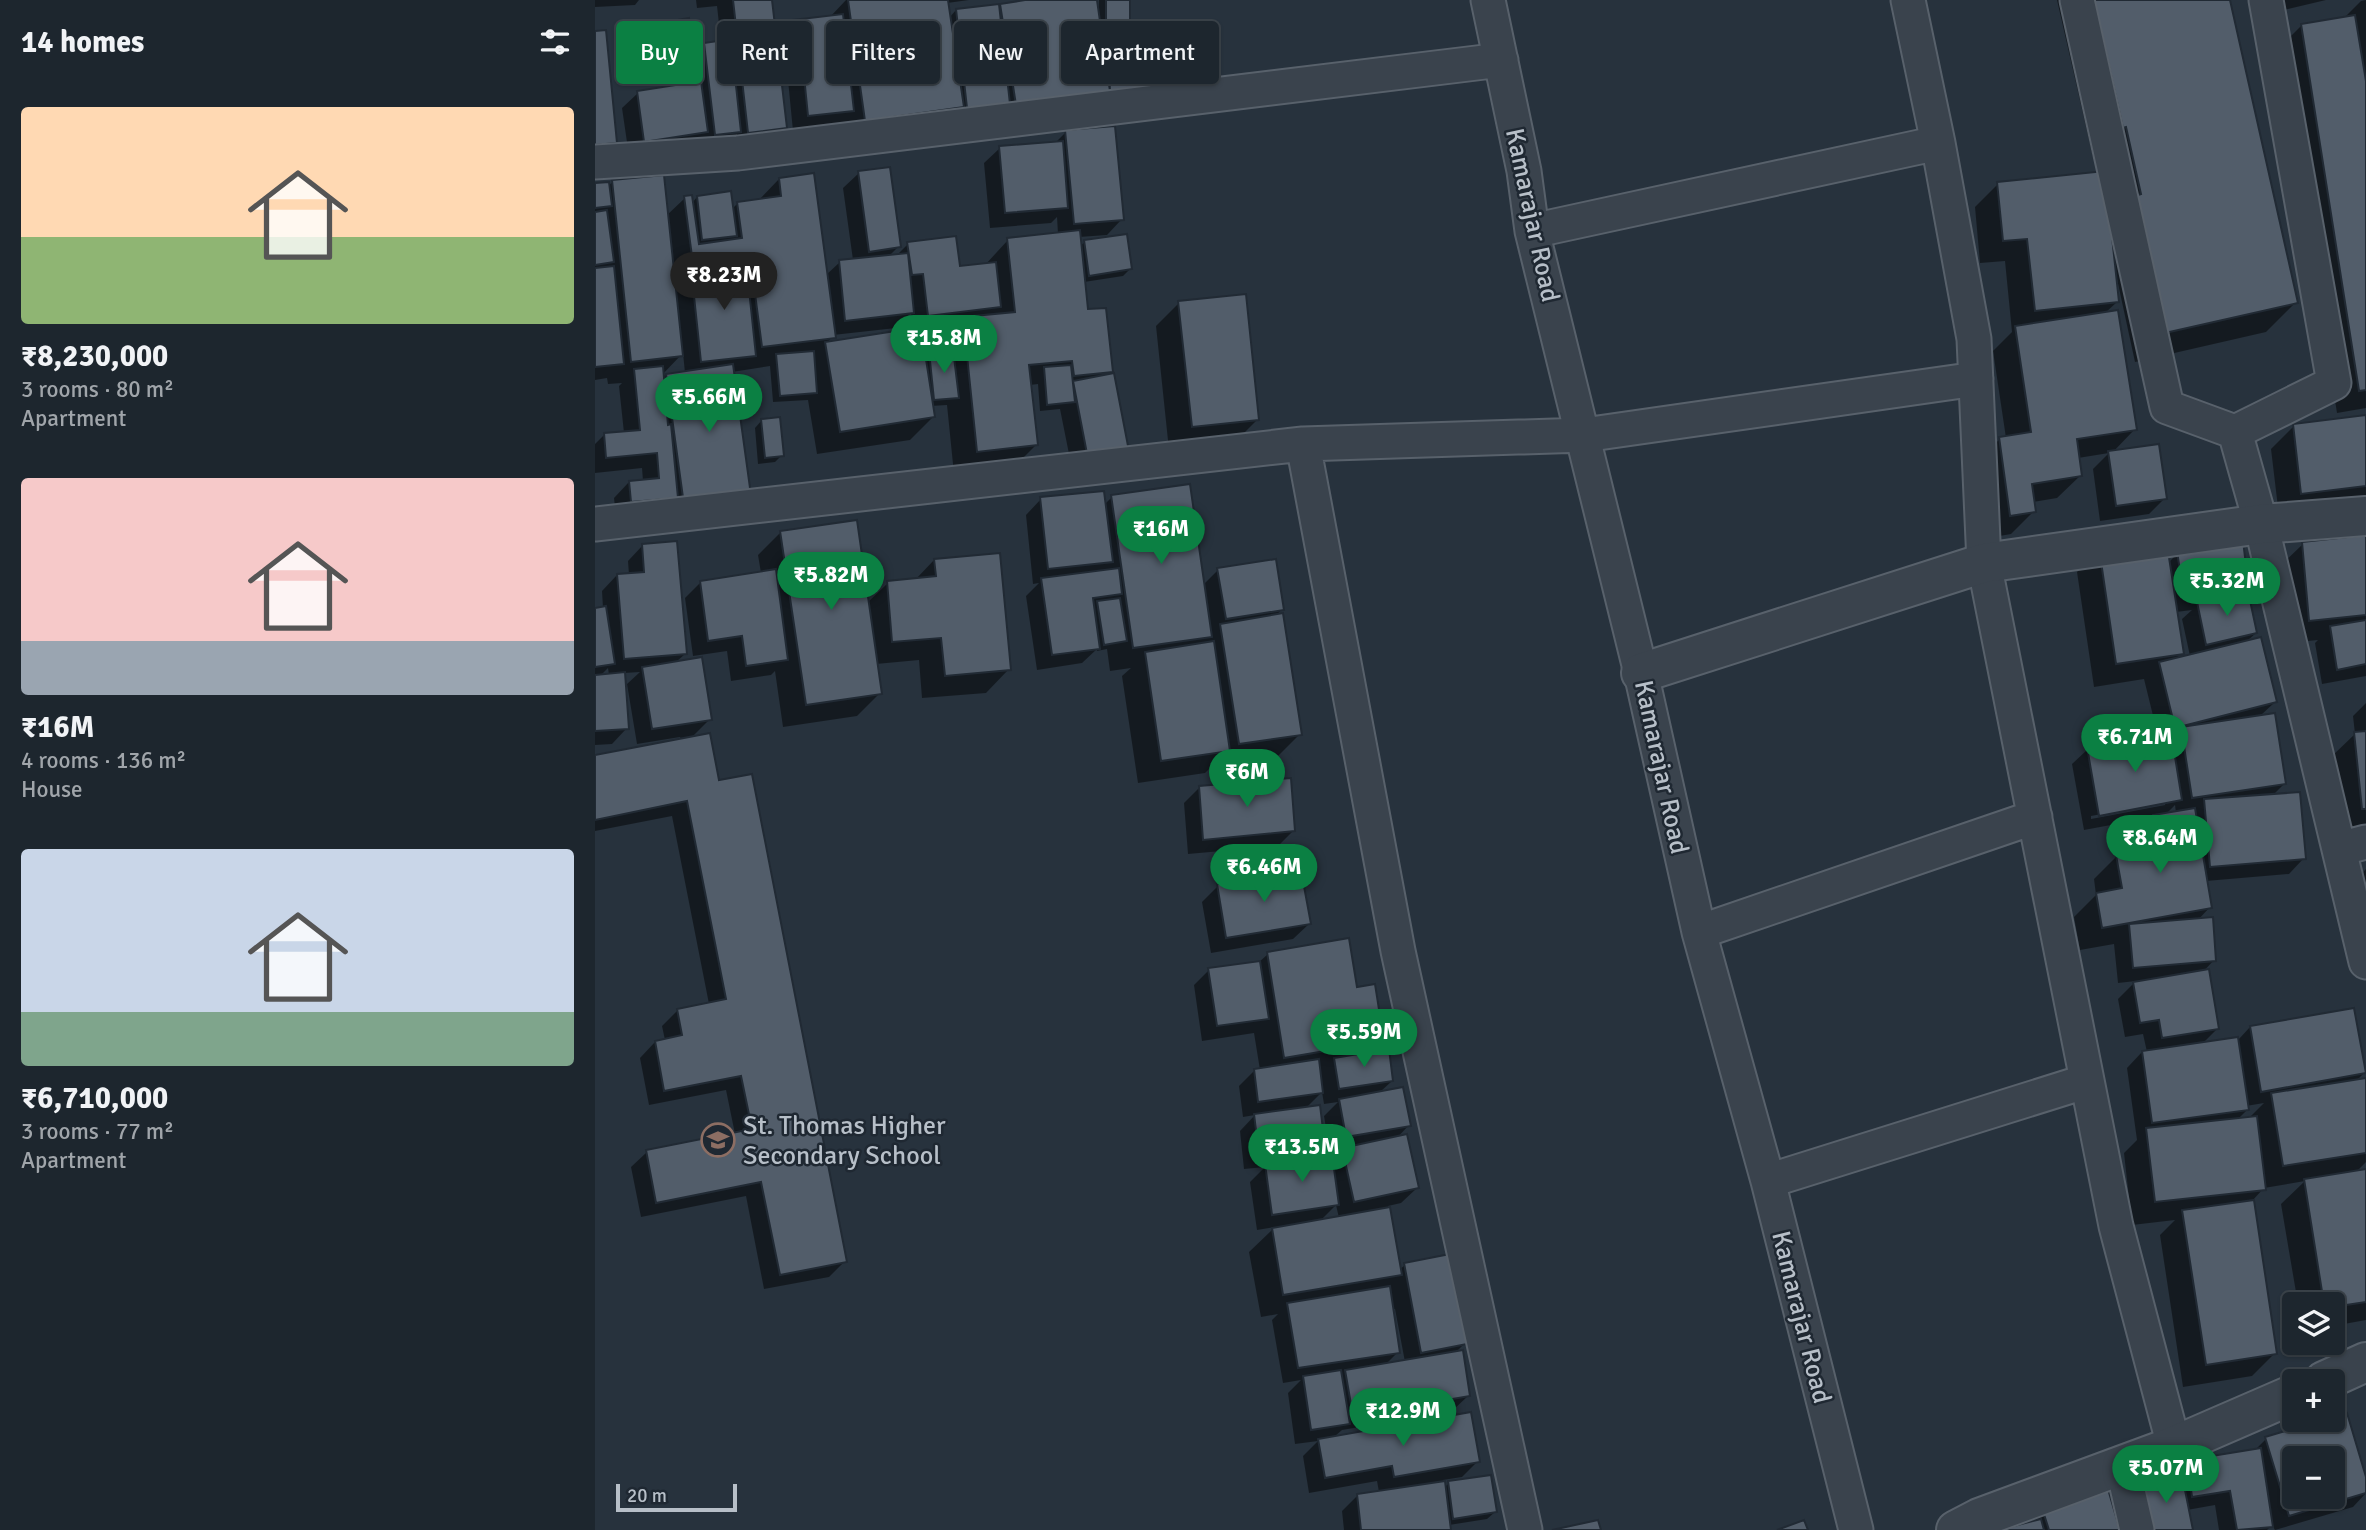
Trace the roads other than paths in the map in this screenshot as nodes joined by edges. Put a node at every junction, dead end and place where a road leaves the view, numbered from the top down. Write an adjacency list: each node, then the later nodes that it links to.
1 (1488, 0): 5 (street, Kamarajar Road)
2 (1908, 0): 6 (street)
3 (2077, 0): 10 (street)
4 (2266, 0): 10 (street)
5 (1501, 61): 7 (street); 8 (street, Kamarajar Road)
6 (1938, 144): 8 (street); 9 (street)
7 (595, 162)
8 (1532, 231): 11 (street, Kamarajar Road)
9 (1976, 379): 11 (street); 16 (street)
10 (2235, 432): 15 (street)
11 (1584, 435): 12 (street); 17 (street, Kamarajar Road)
12 (1303, 444): 14 (street); 29 (street)
13 (2366, 516): 15 (street)
14 (595, 524)
15 (2261, 524): 16 (street); 19 (street)
16 (1984, 563): 17 (street); 18 (street)
17 (1641, 673): 20 (street, Kamarajar Road)
18 (2035, 817): 20 (street); 22 (street)
19 (2352, 846): 21 (street)
20 (1699, 932): 23 (street, Kamarajar Road)
21 (2366, 962)
22 (2087, 1081): 23 (street); 27 (street)
23 (1768, 1181): 30 (street, Kamarajar Road)
24 (2366, 1362): 25 (street)
25 (2345, 1372)
26 (2282, 1399): 27 (street)
27 (2173, 1446): 28 (street)
28 (2122, 1465): 31 (street); 32 (street)
29 (1525, 1530)
30 (1856, 1530)
31 (1956, 1530)
32 (2137, 1530)

